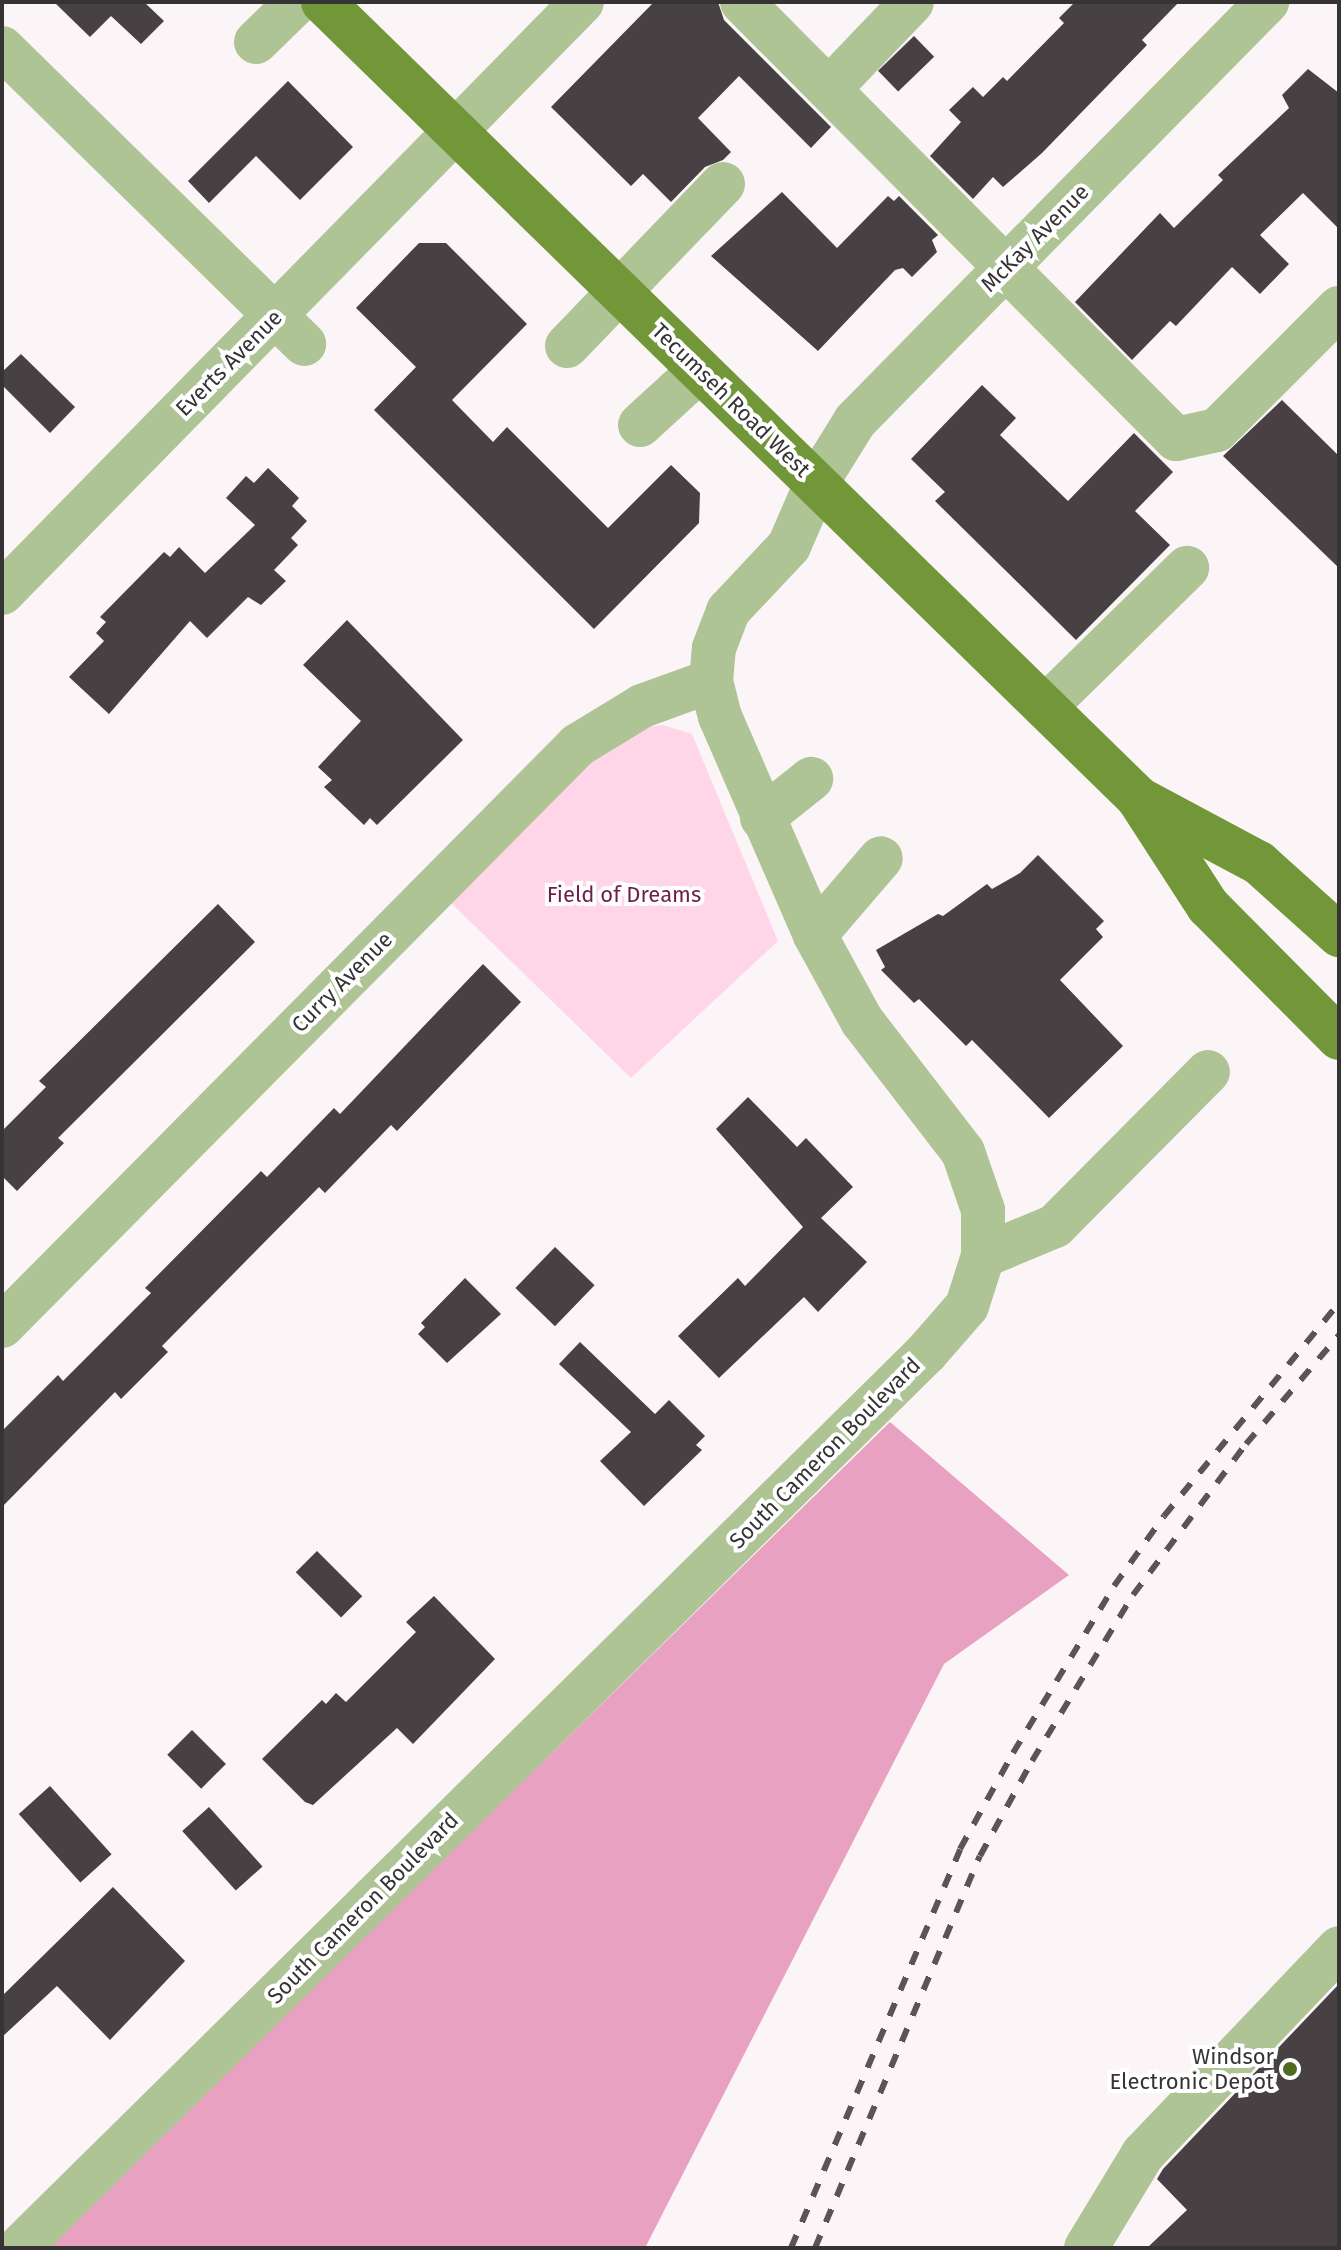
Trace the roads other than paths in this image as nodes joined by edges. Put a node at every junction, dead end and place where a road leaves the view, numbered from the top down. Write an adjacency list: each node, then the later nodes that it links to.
1 (297, 2): 7 (street)
2 (323, 2): 10 (main road, Tecumseh Road West)
3 (582, 2): 10 (street)
4 (742, 2): 9 (street)
5 (912, 2): 9 (street)
6 (1267, 2): 12 (street, McKay Avenue)
7 (256, 42)
8 (2, 48): 15 (street)
9 (829, 89): 12 (street)
10 (456, 132): 13 (main road, Tecumseh Road West); 15 (street, Everts Avenue)
11 (723, 184): 13 (street)
12 (1006, 267): 14 (street); 19 (street, McKay Avenue)
13 (618, 290): 16 (street); 17 (main road, Tecumseh Road West)
14 (1339, 308)
15 (290, 330): 21 (street, Everts Avenue)
16 (567, 346)
17 (700, 370): 18 (street); 19 (main road, Tecumseh Road West)
18 (640, 425)
19 (816, 484): 22 (street, South Cameron Boulevard); 23 (main road, Tecumseh Road West)
20 (1187, 568): 23 (street)
21 (2, 593)
22 (711, 681): 26 (street, South Cameron Boulevard); 33 (street, Curry Avenue)
23 (1045, 707): 25 (main road, Tecumseh Road West)
24 (811, 779): 26 (street)
25 (1138, 798): 29 (main road, Tecumseh Road West); 30 (main road, Tecumseh Road West)
26 (762, 818): 28 (street, South Cameron Boulevard)
27 (881, 858): 28 (street)
28 (815, 935): 32 (street, South Cameron Boulevard)
29 (1339, 935)
30 (1339, 1038)
31 (1208, 1072): 32 (street)
32 (983, 1256): 35 (street, South Cameron Boulevard)
33 (2, 1326)
34 (1339, 1948): 36 (street)
35 (19, 2248)
36 (1086, 2248)

